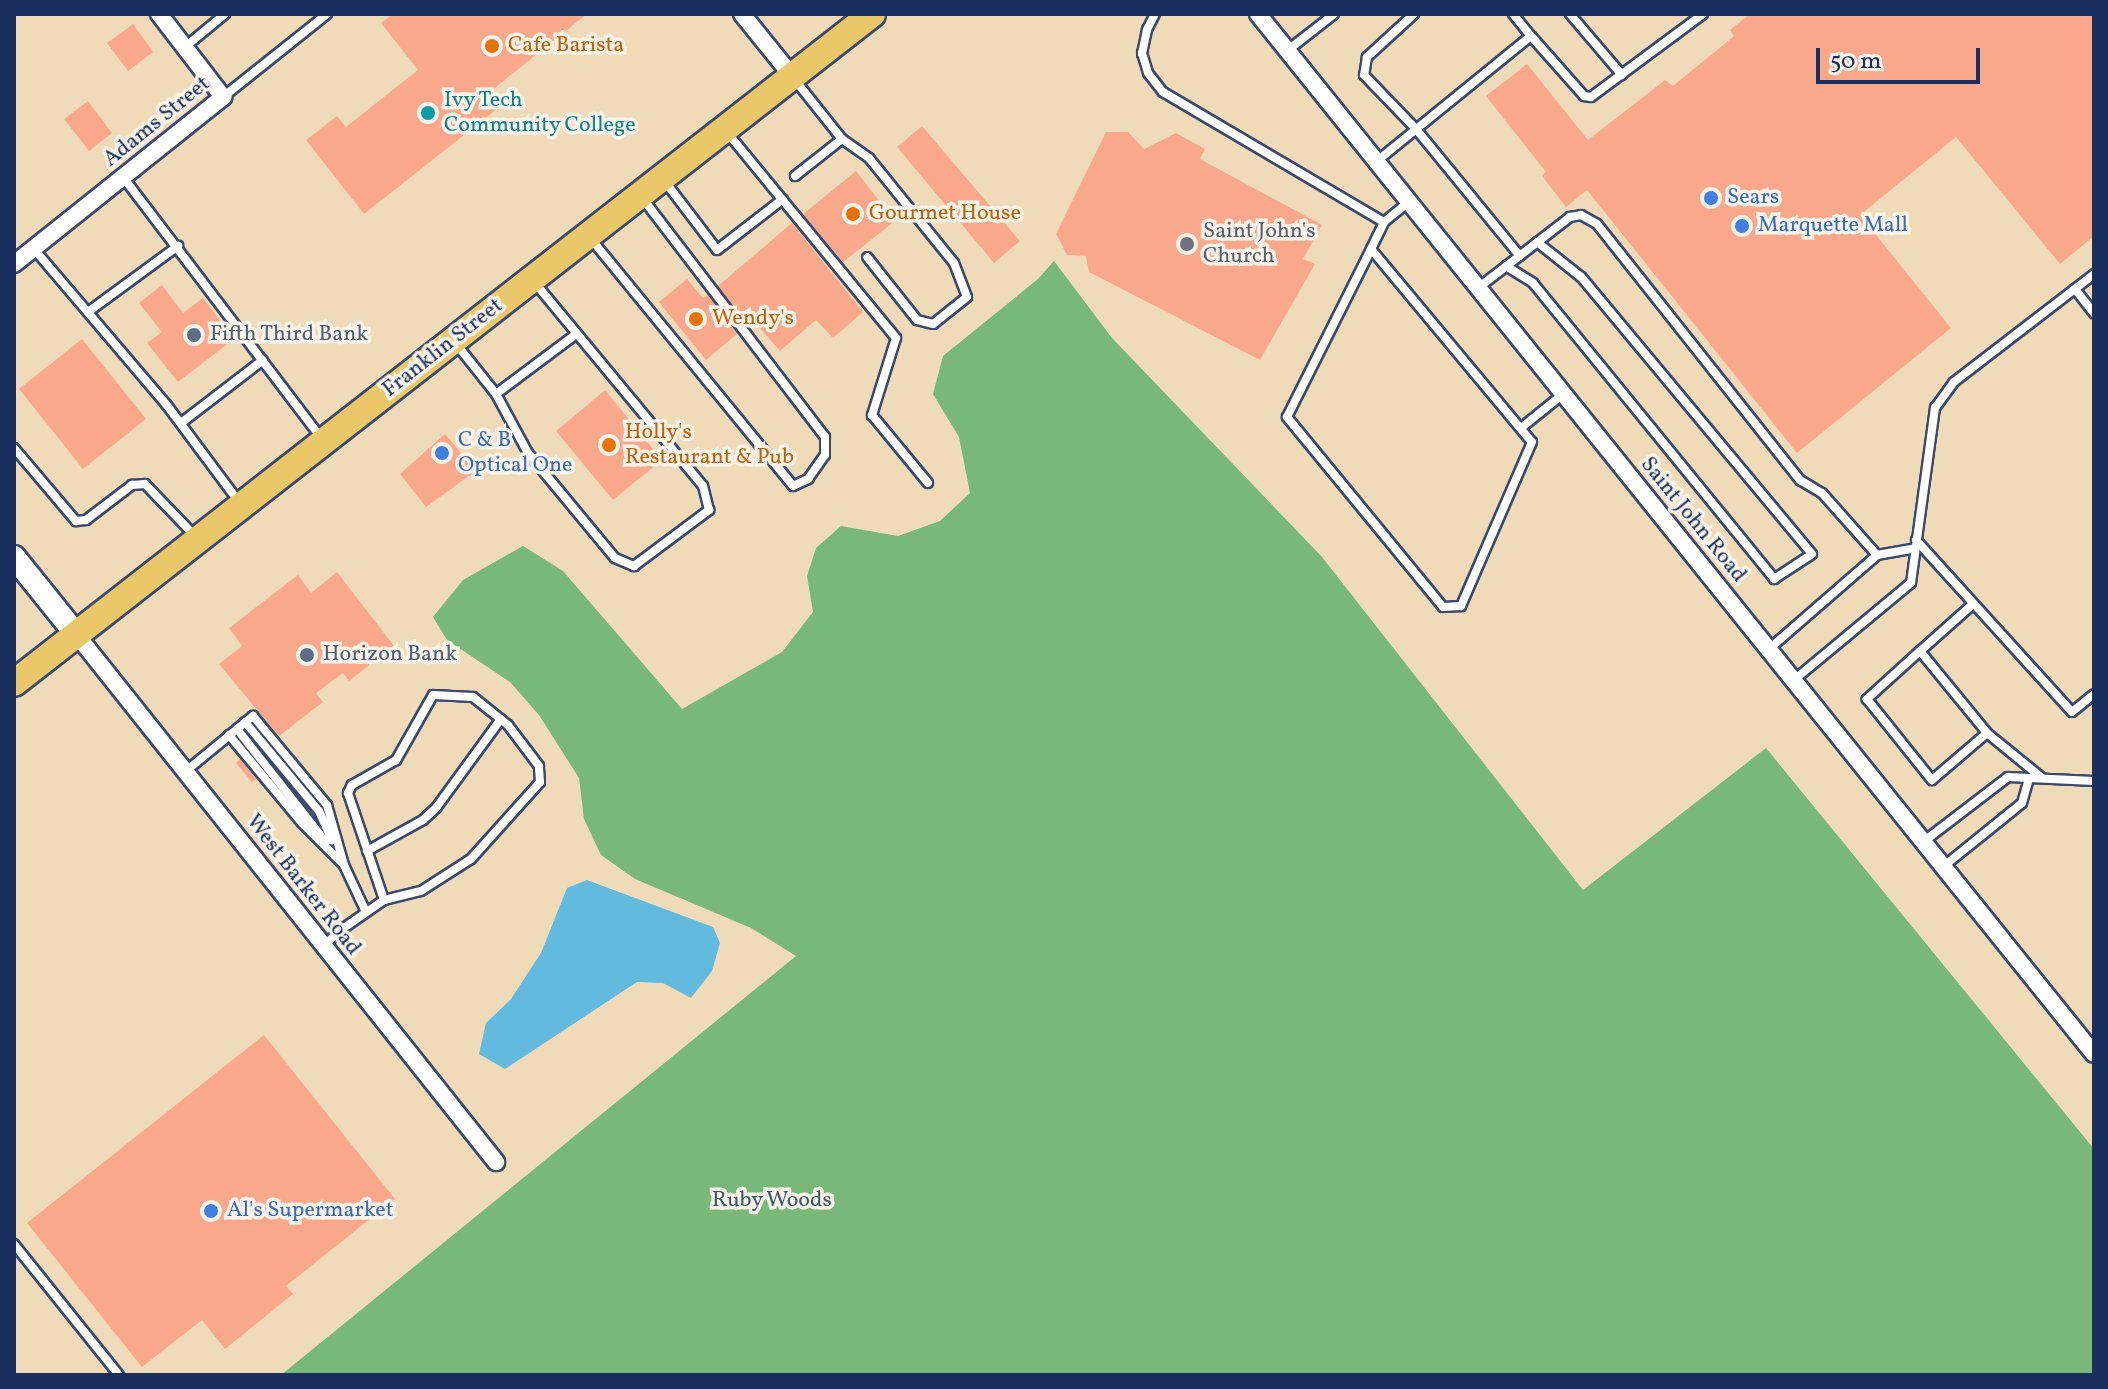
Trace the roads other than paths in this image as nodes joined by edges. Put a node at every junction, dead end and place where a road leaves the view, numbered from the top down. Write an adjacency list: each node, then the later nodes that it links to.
1 (159, 14): 14 (street)
2 (225, 14): 14 (lane)
3 (327, 14): 18 (lane, Adams Street)
4 (742, 14): 17 (street)
5 (872, 14): 17 (main road, Franklin Street)
6 (1155, 14): 29 (lane)
7 (1258, 14): 15 (street, Saint John Road)
8 (1334, 14): 15 (lane)
9 (1414, 14): 19 (lane)
10 (1513, 14): 13 (lane)
11 (1570, 14): 16 (lane)
12 (1703, 14): 16 (lane)
13 (1531, 36): 16 (lane); 19 (lane)
14 (185, 47): 18 (street)
15 (1287, 50): 22 (street, Saint John Road)
16 (1622, 75)
17 (792, 76): 20 (main road, Franklin Street); 21 (lane)
18 (223, 97): 24 (street, Adams Street)
19 (1416, 129): 22 (lane); 35 (lane)
20 (726, 130): 25 (main road, Franklin Street); 27 (lane)
21 (842, 139): 23 (lane); 36 (lane)
22 (1377, 161): 28 (street, Saint John Road)
23 (795, 176)
24 (123, 177): 32 (lane); 33 (street, Adams Street)
25 (662, 177): 26 (main road, Franklin Street); 27 (lane)
26 (640, 195): 30 (main road, Franklin Street); 30 (lane)
27 (783, 199): 54 (lane)
28 (1409, 202): 29 (lane); 41 (street, Saint John Road)
29 (1384, 222): 34 (lane)
30 (588, 236): 40 (main road, Franklin Street)
31 (1537, 242): 35 (lane); 38 (lane); 58 (lane)
32 (178, 246): 43 (lane); 47 (lane)
33 (33, 248): 37 (street, Adams Street); 43 (lane)
34 (1371, 249): 51 (lane); 51 (lane)
35 (1520, 256): 38 (lane)
36 (867, 257)
37 (14, 264)
38 (1506, 266): 41 (lane)
39 (2094, 274): 42 (lane)
40 (532, 279): 45 (lane); 46 (main road, Franklin Street)
41 (1478, 288): 49 (street, Saint John Road)
42 (2075, 289): 44 (lane); 57 (lane)
43 (88, 312): 50 (lane)
44 (2094, 313)
45 (575, 335): 48 (lane); 48 (lane)
46 (453, 340): 48 (lane); 52 (main road, Franklin Street)
47 (263, 360): 50 (lane); 52 (lane)
48 (496, 394)
49 (1563, 394): 51 (lane); 62 (street, Saint John Road)
50 (181, 423): 55 (lane)
51 (1521, 428)
52 (323, 441): 55 (main road, Franklin Street)
53 (14, 449): 56 (lane)
54 (928, 483)
55 (241, 505): 56 (main road, Franklin Street)
56 (197, 539): 61 (main road, Franklin Street)
57 (1915, 544): 58 (lane); 60 (lane); 64 (lane)
58 (1877, 555): 62 (lane)
59 (14, 557): 61 (street)
60 (1973, 604): 63 (lane); 66 (lane)
61 (76, 634): 65 (main road, Franklin Street); 71 (street, West Barker Road)
62 (1769, 649): 64 (street, Saint John Road)
63 (1920, 651): 69 (lane); 69 (lane)
64 (1794, 680): 75 (street, Saint John Road)
65 (14, 683)
66 (2094, 694)
67 (501, 719): 76 (lane); 76 (lane); 79 (lane)
68 (237, 729): 70 (lane); 77 (lane); 77 (lane)
69 (1987, 733): 73 (lane)
70 (229, 735): 71 (lane); 77 (lane)
71 (185, 771): 81 (street, West Barker Road)
72 (2029, 778): 73 (lane); 75 (lane); 78 (lane)
73 (2042, 778): 74 (lane)
74 (2094, 781)
75 (1923, 842): 78 (street, Saint John Road)
76 (367, 851): 79 (lane)
77 (344, 865): 80 (lane)
78 (1944, 866): 82 (street, Saint John Road)
79 (384, 900): 80 (lane)
80 (366, 912): 81 (lane)
81 (324, 947): 83 (street, West Barker Road)
82 (2094, 1054)
83 (496, 1162)
84 (14, 1244): 85 (lane)
85 (119, 1375)

